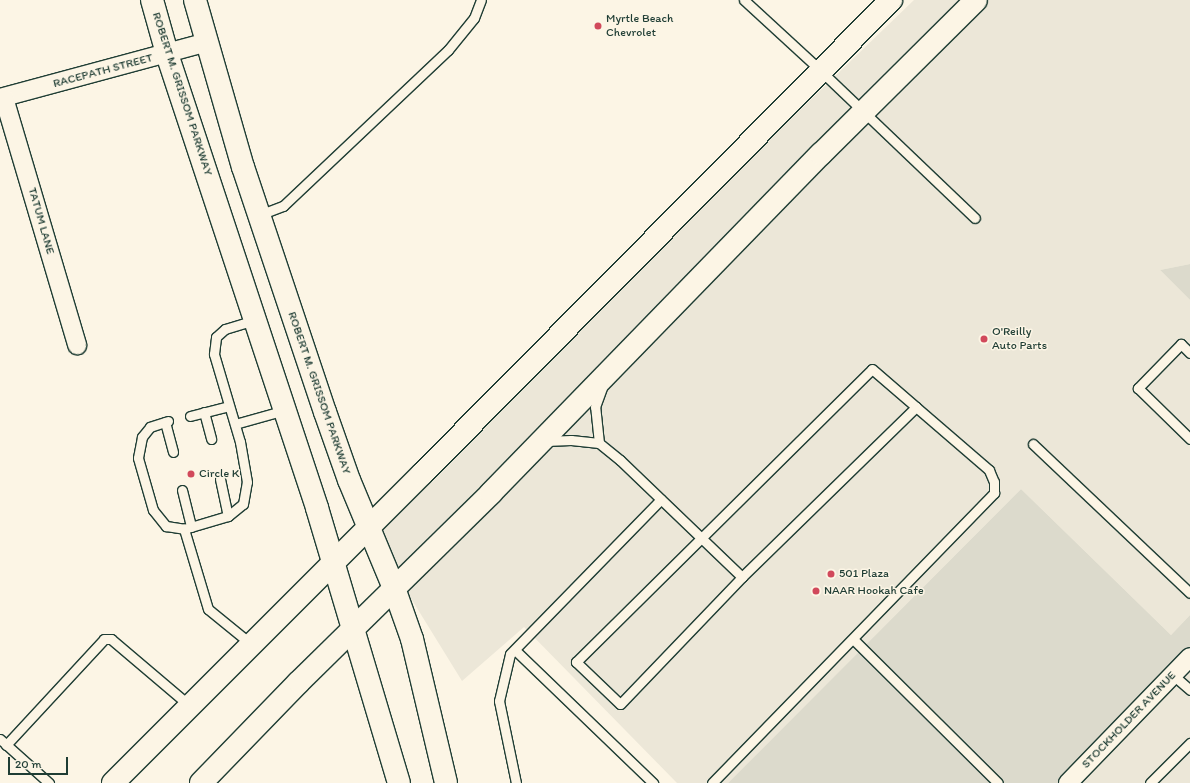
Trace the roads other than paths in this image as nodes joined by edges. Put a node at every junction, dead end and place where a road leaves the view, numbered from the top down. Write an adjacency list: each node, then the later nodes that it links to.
1 (152, 0): 8 (main road, ROBERT M. GRISSOM PARKWAY)
2 (195, 0): 7 (main road, ROBERT M. GRISSOM PARKWAY)
3 (481, 0): 12 (lane)
4 (744, 0): 9 (lane)
5 (891, 0): 9 (main road)
6 (976, 0): 11 (main road)
7 (207, 42): 8 (street, RACEPATH STREET); 12 (main road, ROBERT M. GRISSOM PARKWAY)
8 (167, 53): 10 (street, RACEPATH STREET); 14 (main road, ROBERT M. GRISSOM PARKWAY)
9 (820, 70): 11 (lane); 34 (main road)
10 (2, 98): 15 (street, TATUM LANE)
11 (863, 112): 13 (lane); 17 (main road)
12 (259, 215): 34 (main road, ROBERT M. GRISSOM PARKWAY)
13 (975, 218)
14 (255, 320): 18 (lane); 20 (main road, ROBERT M. GRISSOM PARKWAY)
15 (77, 345)
16 (1190, 353): 25 (lane)
17 (607, 374): 26 (main road); 27 (lane)
18 (229, 406): 21 (lane); 23 (lane)
19 (916, 407): 36 (lane); 38 (lane); 42 (lane)
20 (285, 410): 23 (lane); 37 (main road, ROBERT M. GRISSOM PARKWAY)
21 (204, 412): 22 (lane); 24 (lane)
22 (190, 416)
23 (235, 424): 33 (lane)
24 (211, 439)
25 (1190, 439)
26 (541, 441): 27 (lane); 39 (main road)
27 (600, 443): 32 (lane)
28 (1033, 444): 40 (lane)
29 (173, 452): 35 (lane)
30 (220, 479): 33 (lane)
31 (182, 490): 35 (lane)
32 (661, 499): 36 (lane); 44 (lane)
33 (228, 516): 35 (lane)
34 (367, 527): 37 (main road); 39 (main road, ROBERT M. GRISSOM PARKWAY)
35 (188, 528): 43 (lane)
36 (701, 538): 38 (lane); 38 (lane)
37 (333, 562): 41 (main road, ROBERT M. GRISSOM PARKWAY); 43 (main road)
38 (742, 577)
39 (394, 588): 41 (main road); 55 (main road, ROBERT M. GRISSOM PARKWAY)
40 (1190, 593)
41 (353, 628): 53 (main road); 54 (main road, ROBERT M. GRISSOM PARKWAY)
42 (853, 639): 58 (lane); 59 (lane)
43 (250, 644): 48 (main road)
44 (515, 650): 56 (lane); 57 (lane)
45 (1190, 657): 46 (street, STOCKHOLDER AVENUE)
46 (1173, 675): 47 (lane); 60 (street, STOCKHOLDER AVENUE)
47 (1190, 690)
48 (190, 706): 49 (lane); 52 (main road)
49 (3, 742): 51 (lane)
50 (1190, 743): 61 (lane)
51 (49, 783)
52 (113, 783)
53 (201, 783)
54 (399, 783)
55 (446, 783)
56 (516, 783)
57 (653, 783)
58 (712, 783)
59 (998, 783)
60 (1068, 783)
61 (1150, 783)

